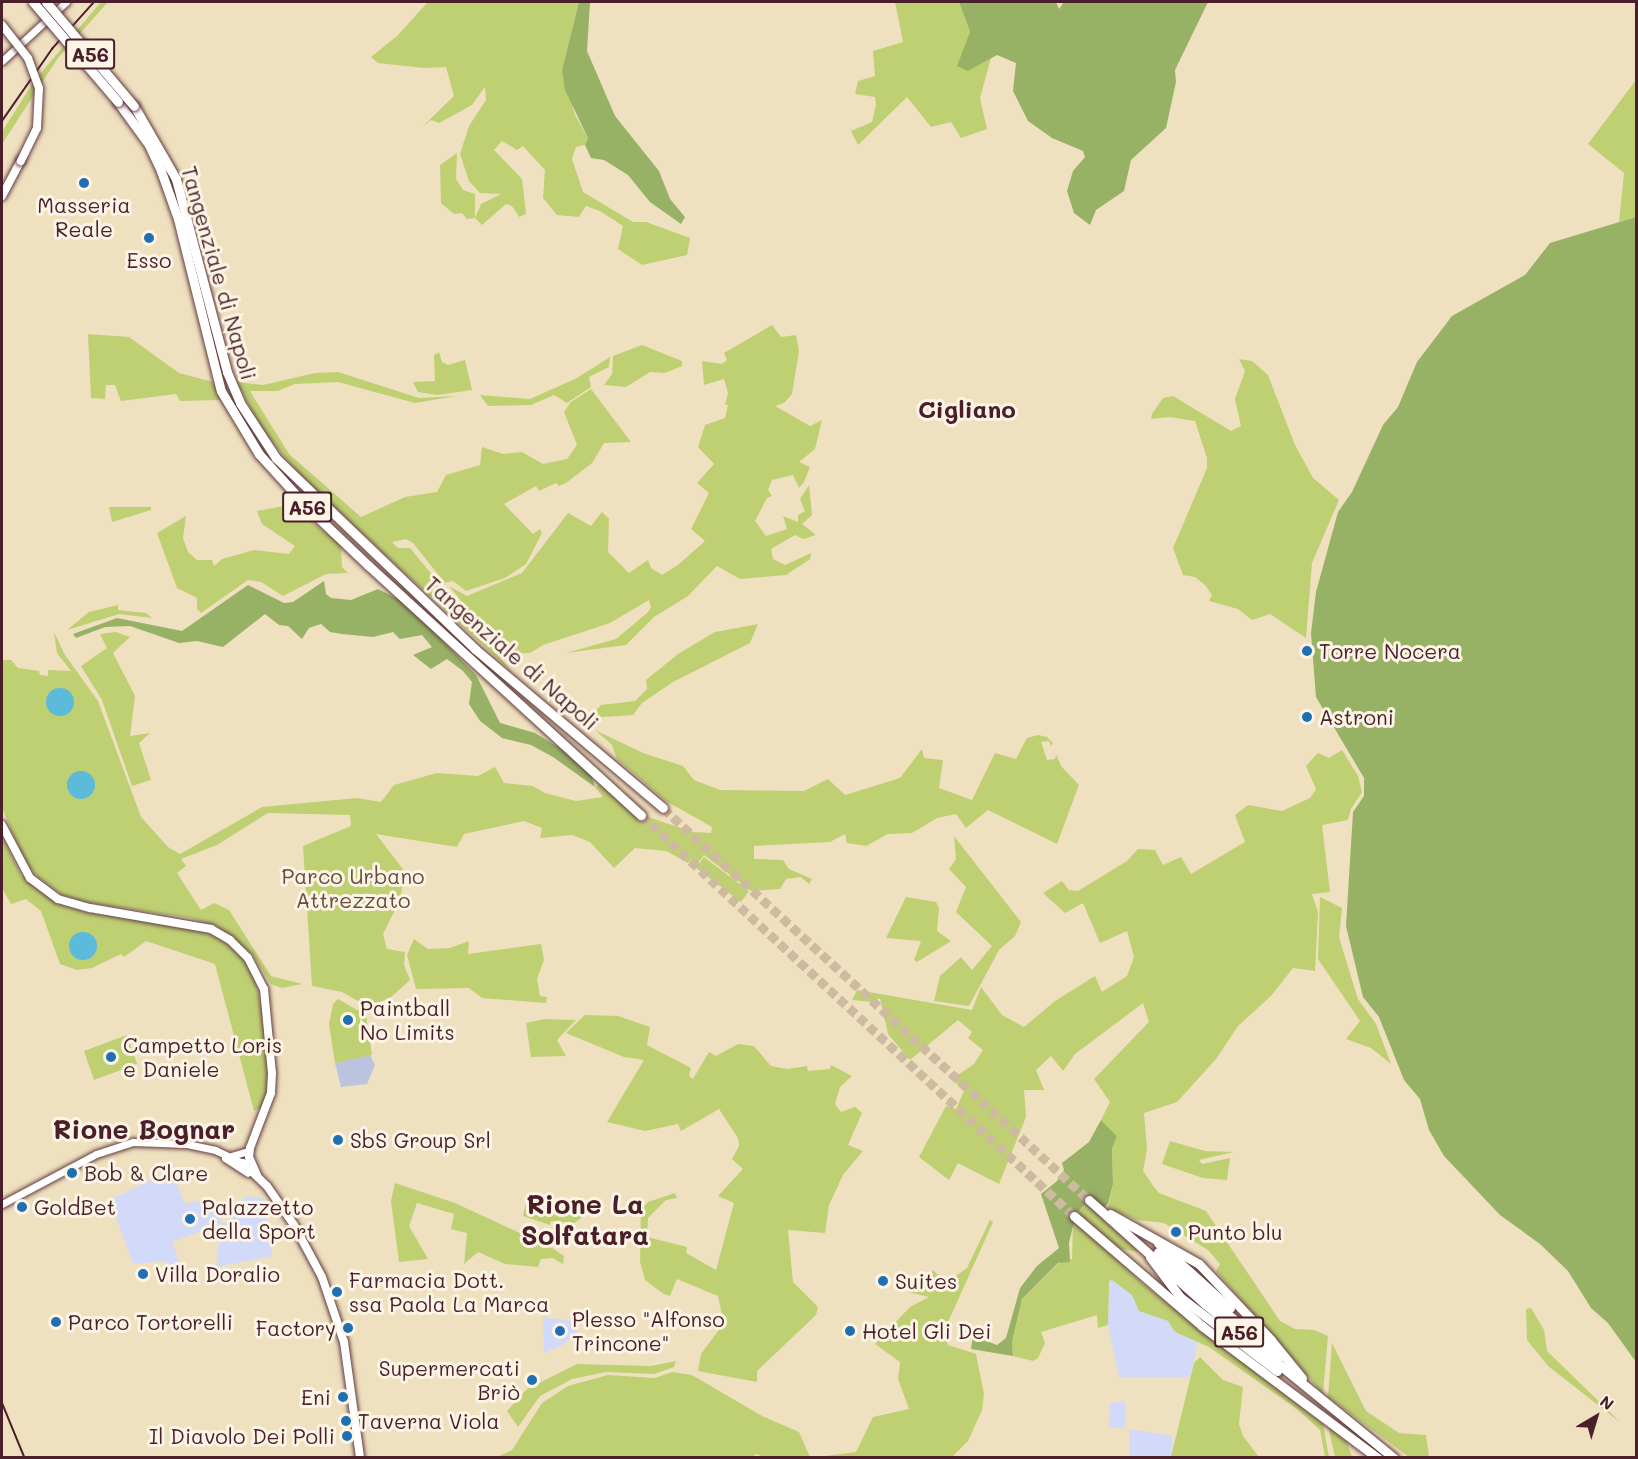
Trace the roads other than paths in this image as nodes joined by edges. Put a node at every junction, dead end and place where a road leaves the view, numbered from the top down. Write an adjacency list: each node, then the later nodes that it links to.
1 (33, 2): 8 (highway, Tangenziale di Napoli / A56, bridge)
2 (46, 2): 7 (highway, Tangenziale di Napoli / A56, bridge)
3 (66, 2): 5 (main road)
4 (2, 25): 6 (main road, bridge)
5 (2, 62)
6 (2, 196)
7 (663, 808)
8 (641, 815)
9 (2, 825): 10 (main road)
10 (247, 1155): 11 (main road); 12 (main road); 13 (main road)
11 (230, 1159): 12 (main road); 15 (main road)
12 (248, 1173): 13 (main road)
13 (269, 1190): 25 (main road)
14 (1089, 1200): 16 (highway, A56)
15 (2, 1204)
16 (1101, 1210): 18 (highway); 22 (highway, A56)
17 (1074, 1216): 26 (highway, A56)
18 (1119, 1218): 19 (highway); 23 (highway); 24 (highway)
19 (1138, 1227): 20 (highway); 23 (highway)
20 (1148, 1233): 21 (highway); 23 (highway)
21 (1161, 1240): 23 (highway); 23 (highway)
22 (1144, 1249): 24 (highway, A56); 24 (highway); 24 (highway)
23 (1285, 1359): 24 (highway)
24 (1305, 1384): 27 (highway, A56)
25 (360, 1458)
26 (1378, 1458)
27 (1394, 1458)

